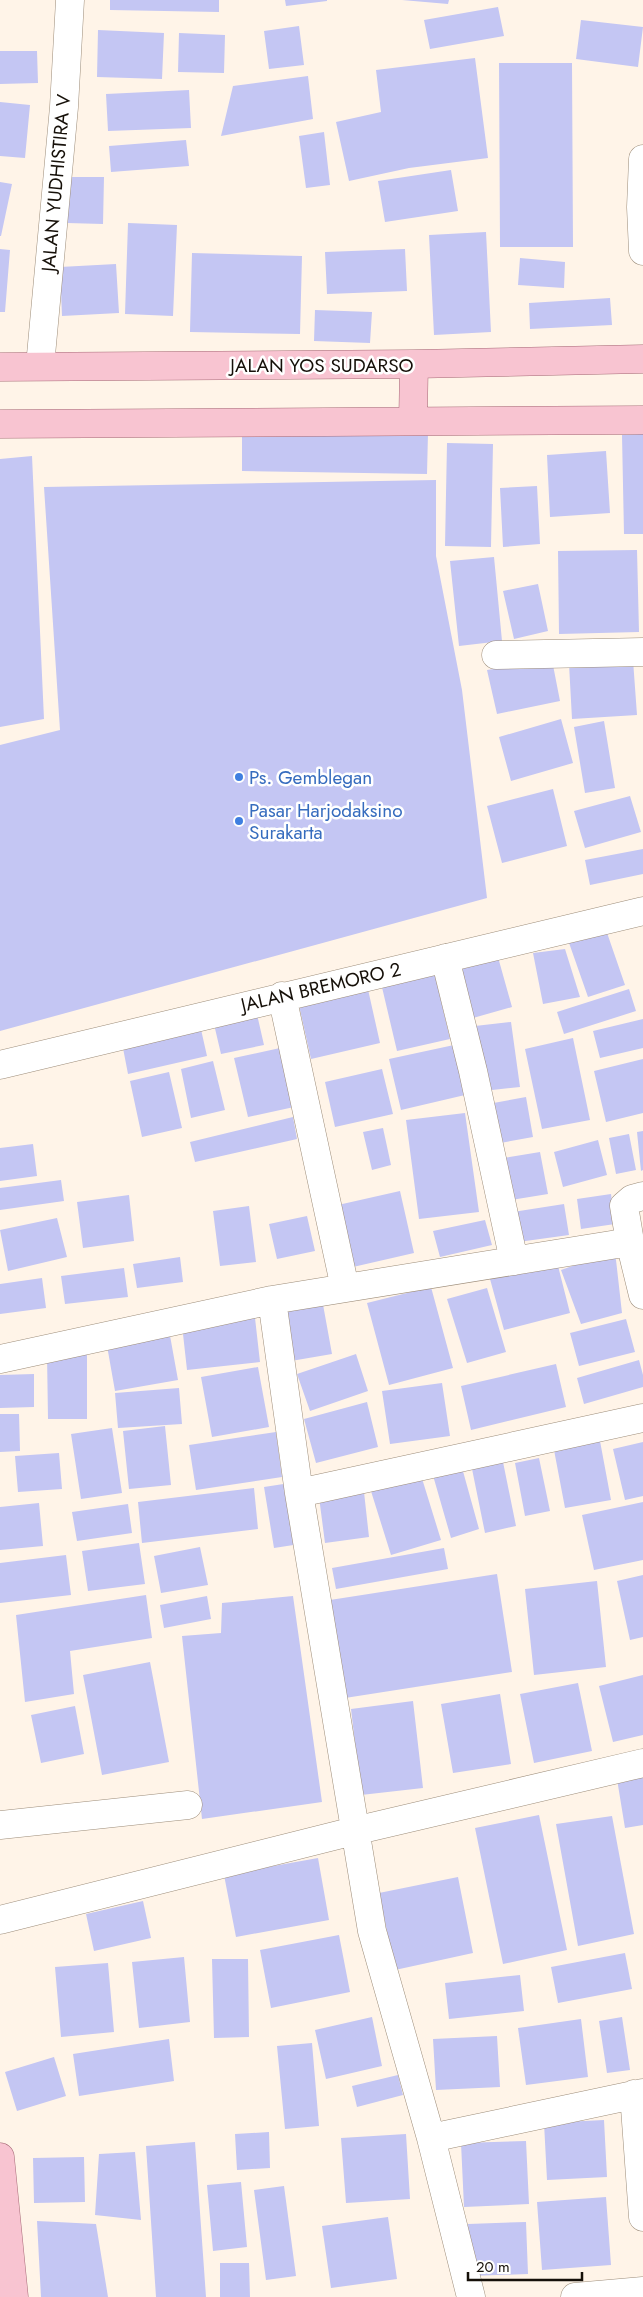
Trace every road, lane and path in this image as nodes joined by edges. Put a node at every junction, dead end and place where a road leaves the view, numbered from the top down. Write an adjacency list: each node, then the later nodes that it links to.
1 (70, 0): 6 (street, JALAN YUDHISTIRA V)
2 (643, 159): 3 (street)
3 (643, 251)
4 (643, 359): 5 (main road, JALAN YOS SUDARSO)
5 (414, 364): 6 (main road, JALAN YOS SUDARSO); 9 (main road)
6 (40, 366): 7 (main road, JALAN YOS SUDARSO)
7 (0, 367)
8 (643, 420): 9 (main road)
9 (413, 421): 10 (main road)
10 (0, 424)
11 (643, 652): 12 (street)
12 (496, 655)
13 (643, 911): 14 (street, JALAN BREMORO 2)
14 (445, 958): 15 (street, JALAN BREMORO 2); 19 (street)
15 (282, 996): 16 (street, JALAN BREMORO 2); 20 (street)
16 (0, 1065)
17 (643, 1196): 18 (street)
18 (630, 1242): 19 (street); 21 (street)
19 (514, 1261): 20 (street)
20 (345, 1288): 22 (street)
21 (643, 1295)
22 (272, 1300): 23 (street); 25 (street)
23 (0, 1359)
24 (643, 1418): 25 (street)
25 (299, 1494): 29 (street)
26 (643, 1763): 29 (street)
27 (188, 1805): 28 (street)
28 (0, 1825)
29 (354, 1831): 30 (street); 32 (street)
30 (0, 1920)
31 (639, 2094): 32 (street); 34 (street)
32 (431, 2138): 37 (street)
33 (0, 2157): 36 (main road)
34 (643, 2217)
35 (643, 2291): 38 (street)
36 (14, 2297)
37 (471, 2297)
38 (575, 2297)

